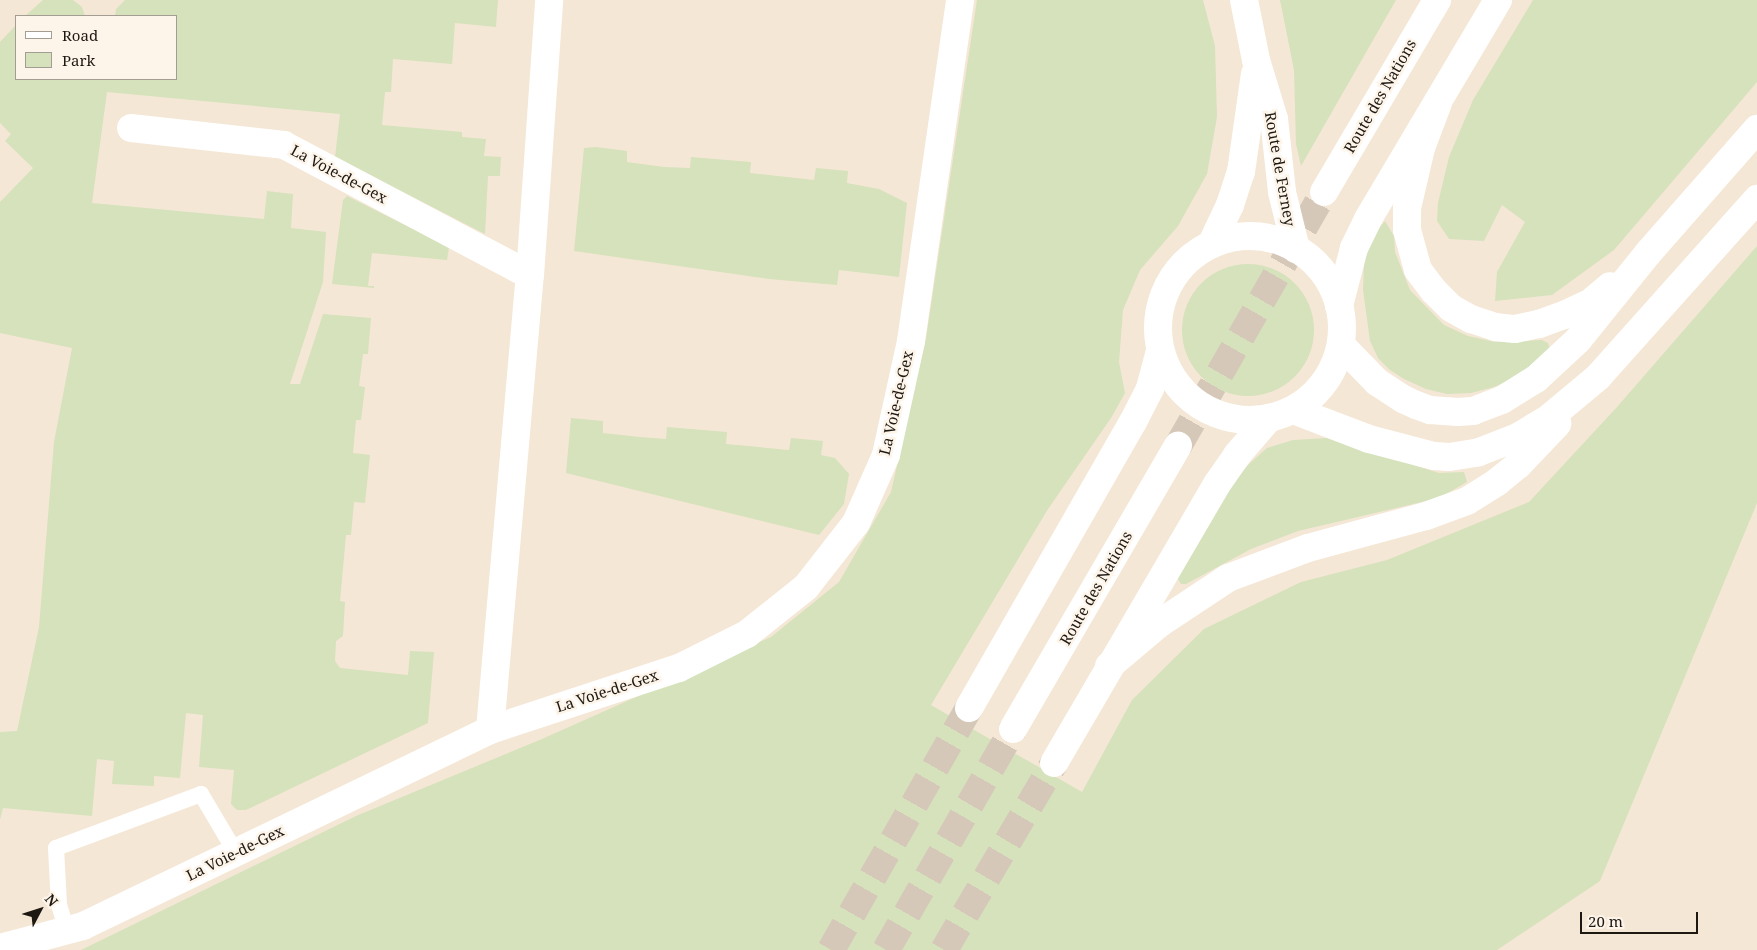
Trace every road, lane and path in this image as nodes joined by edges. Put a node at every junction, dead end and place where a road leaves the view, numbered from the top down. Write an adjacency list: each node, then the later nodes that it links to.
1 (549, 0): 15 (main road)
2 (960, 0): 25 (main road, La Voie-de-Gex)
3 (1244, 0): 6 (main road, Route de Ferney)
4 (1436, 0): 10 (main road, Route des Nations)
5 (1498, 0): 7 (main road)
6 (1256, 60): 12 (main road, Route de Ferney); 13 (main road, Route de Ferney)
7 (1438, 103): 14 (main road); 16 (main road)
8 (131, 128): 15 (main road, La Voie-de-Gex)
9 (1757, 129): 14 (main road)
10 (1324, 192)
11 (1757, 198): 19 (main road)
12 (1212, 243): 13 (main road); 18 (main road)
13 (1296, 249): 16 (main road)
14 (1649, 252): 17 (main road)
15 (530, 275): 25 (main road)
16 (1339, 306): 17 (main road)
17 (1341, 345): 20 (main road)
18 (1160, 350): 20 (main road); 23 (main road)
19 (1574, 399): 20 (main road); 22 (main road)
20 (1281, 414): 22 (main road)
21 (1178, 446): 24 (main road, Route des Nations)
22 (1109, 666): 26 (main road)
23 (969, 708)
24 (1014, 729)
25 (490, 730): 27 (main road, La Voie-de-Gex)
26 (1054, 763)
27 (236, 853): 28 (main road, La Voie-de-Gex); 28 (lane)
28 (67, 931): 29 (main road, La Voie-de-Gex)
29 (0, 948)

